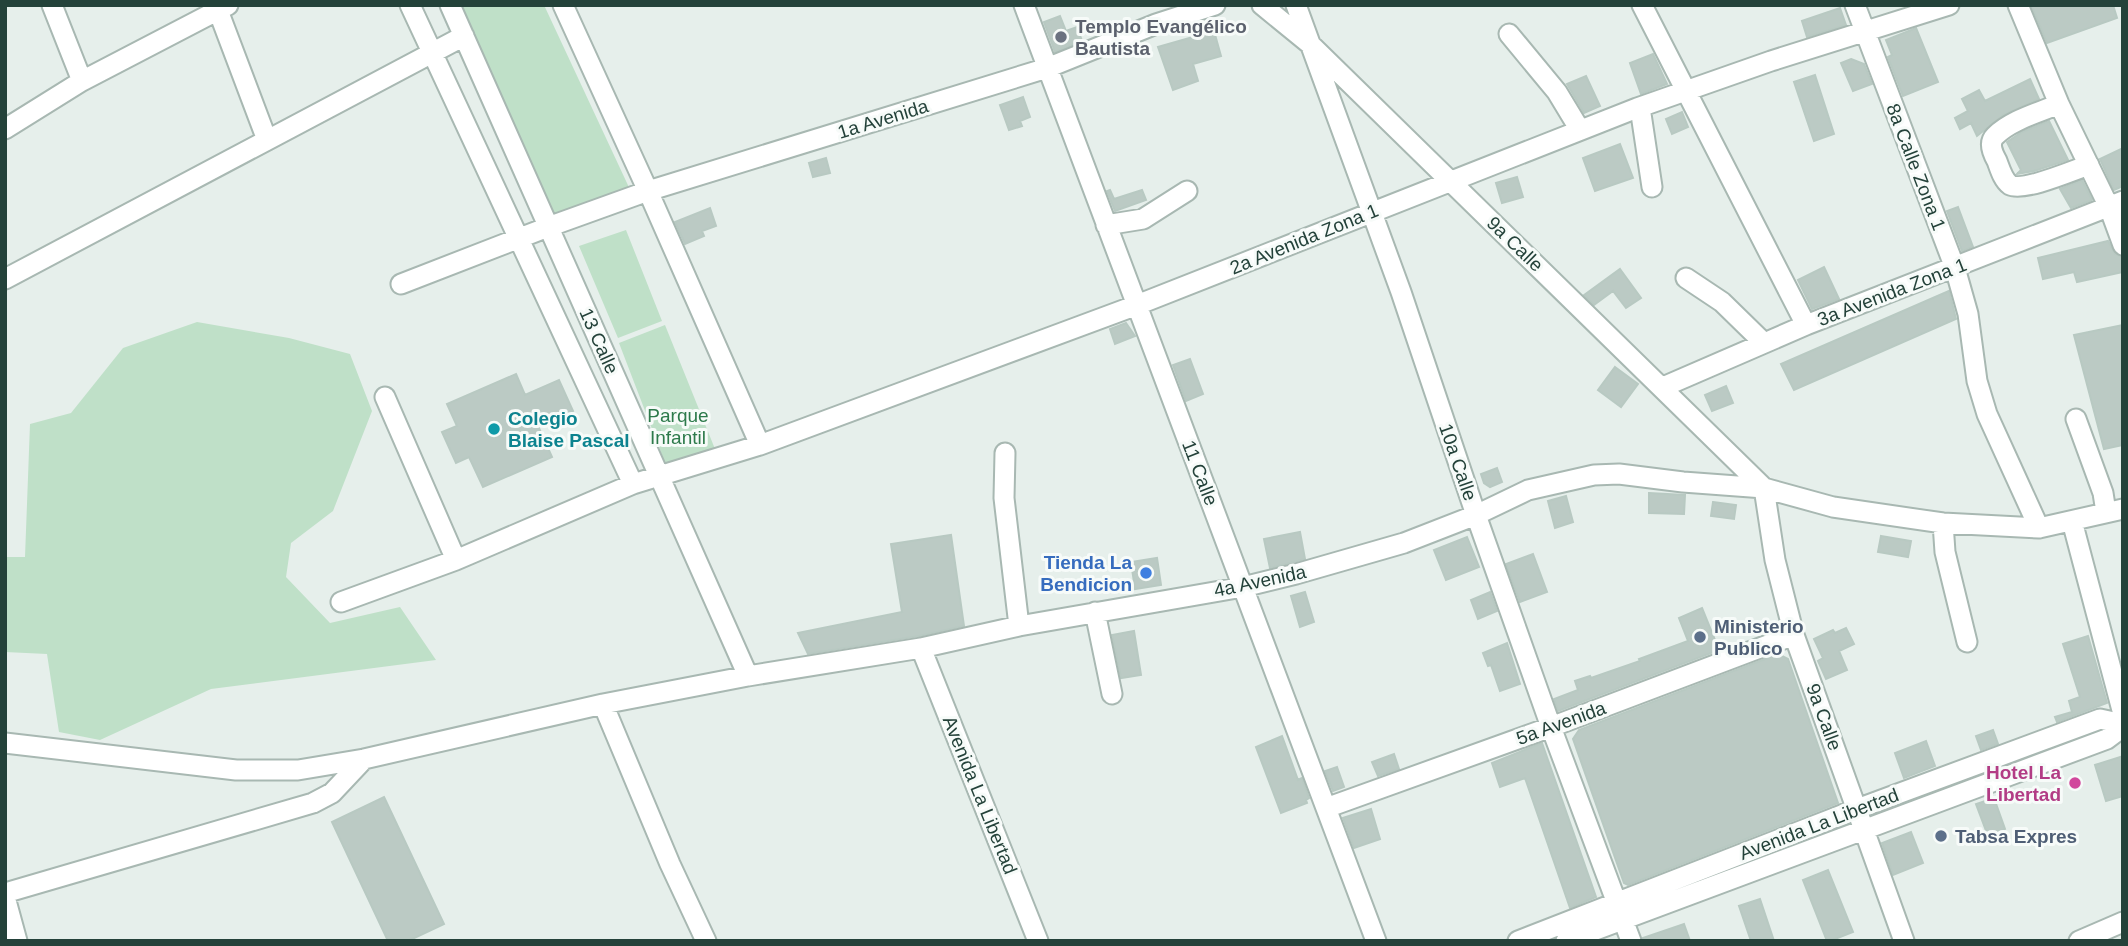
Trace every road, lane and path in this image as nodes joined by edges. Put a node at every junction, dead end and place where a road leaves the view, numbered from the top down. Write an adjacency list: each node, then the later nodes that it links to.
1 (52, 5): 20 (street)
2 (410, 5): 18 (street, 13 Calle)
3 (450, 5): 16 (street, 13 Calle)
4 (563, 5): 30 (street)
5 (1024, 5): 19 (street, 11 Calle)
6 (1215, 5): 19 (street, 1a Avenida)
7 (1262, 5): 17 (street, 9a Calle)
8 (1296, 5): 17 (street, 10a Calle)
9 (1642, 5): 21 (street)
10 (1855, 5): 14 (street, 8a Calle Zona 1)
11 (1949, 5): 14 (street, 2a Avenida Zona 1)
12 (2018, 5): 22 (street)
13 (220, 7): 20 (street); 26 (street)
14 (1865, 32): 21 (street, 2a Avenida Zona 1); 38 (street, 8a Calle Zona 1)
15 (1509, 34): 25 (street)
16 (464, 36): 18 (street); 35 (street, 13 Calle)
17 (1311, 46): 28 (street, 9a Calle); 33 (street, 10a Calle)
18 (432, 53): 26 (street); 36 (street, 13 Calle)
19 (1047, 68): 30 (street, 1a Avenida); 34 (street, 11 Calle)
20 (82, 81): 24 (street)
21 (1687, 90): 23 (street, 2a Avenida Zona 1); 43 (street)
22 (2059, 104): 27 (street); 27 (street)
23 (1637, 108): 25 (street, 2a Avenida Zona 1); 29 (street)
24 (5, 130)
25 (1580, 130): 28 (street, 2a Avenida Zona 1)
26 (267, 141): 40 (street)
27 (2089, 165): 32 (street)
28 (1452, 182): 33 (street, 2a Avenida Zona 1); 45 (street, 9a Calle)
29 (1651, 187)
30 (648, 191): 35 (street, 1a Avenida); 48 (street)
31 (1187, 191): 34 (street)
32 (2116, 204): 37 (street); 38 (street, 3a Avenida Zona 1)
33 (1371, 213): 42 (street, 2a Avenida Zona 1); 54 (street, 10a Calle)
34 (1106, 225): 42 (street, 11 Calle)
35 (548, 227): 36 (street, 1a Avenida); 50 (street, 13 Calle)
36 (519, 240): 41 (street, 1a Avenida); 51 (street, 13 Calle)
37 (2123, 245)
38 (1955, 268): 43 (street, 3a Avenida Zona 1); 57 (street, 8a Calle Zona 1)
39 (1686, 278): 44 (street)
40 (5, 279)
41 (401, 285)
42 (1137, 305): 48 (street, 2a Avenida Zona 1); 59 (street, 11 Calle)
43 (1807, 325): 44 (street, 3a Avenida Zona 1)
44 (1764, 343): 45 (street, 3a Avenida Zona 1)
45 (1663, 387): 52 (street, 9a Calle)
46 (384, 397): 58 (street)
47 (2077, 419): 53 (street)
48 (760, 445): 50 (street, 2a Avenida Zona 1)
49 (1004, 453): 62 (street)
50 (659, 477): 51 (street, 2a Avenida Zona 1); 66 (street, 13 Calle)
51 (633, 484): 58 (street, 2a Avenida Zona 1)
52 (1764, 488): 54 (street, 4a Avenida); 56 (street); 63 (street, 9a Calle)
53 (2114, 511): 55 (street)
54 (1476, 515): 59 (street, 4a Avenida); 71 (street, 10a Calle)
55 (2072, 521): 57 (street); 69 (street)
56 (1943, 523): 57 (street); 64 (street)
57 (2039, 528)
58 (456, 561): 60 (street, 2a Avenida Zona 1)
59 (1243, 587): 61 (street, 4a Avenida); 74 (street, 11 Calle)
60 (341, 602)
61 (1095, 612): 62 (street, 4a Avenida); 67 (street)
62 (1019, 626): 65 (street, 4a Avenida)
63 (1794, 635): 71 (street, 5a Avenida); 75 (street, 9a Calle)
64 (1967, 642)
65 (922, 648): 66 (street, 4a Avenida); 82 (street, Avenida La Libertad)
66 (748, 676): 68 (street, 4a Avenida)
67 (1112, 694)
68 (603, 704): 73 (street, 4a Avenida); 81 (street)
69 (2123, 714)
70 (2123, 725): 75 (street, Avenida La Libertad); 76 (street, Avenida La Libertad)
71 (1551, 727): 74 (street, 5a Avenida); 78 (street, 10a Calle)
72 (5, 743): 73 (street, 4a Avenida)
73 (364, 759): 77 (street)
74 (1326, 807): 83 (street, 11 Calle)
75 (1857, 809): 76 (street, 9a Calle); 78 (street, Avenida La Libertad)
76 (1864, 828): 78 (street, Avenida La Libertad); 87 (street, 9a Calle)
77 (5, 895): 80 (street)
78 (1619, 911): 84 (street, Avenida La Libertad); 85 (street, Avenida La Libertad); 86 (street, 10a Calle)
79 (2123, 922): 88 (street)
80 (18, 941)
81 (706, 941)
82 (1038, 941)
83 (1376, 941)
84 (1518, 941)
85 (1566, 941)
86 (1631, 941)
87 (1904, 941)
88 (2080, 941)

